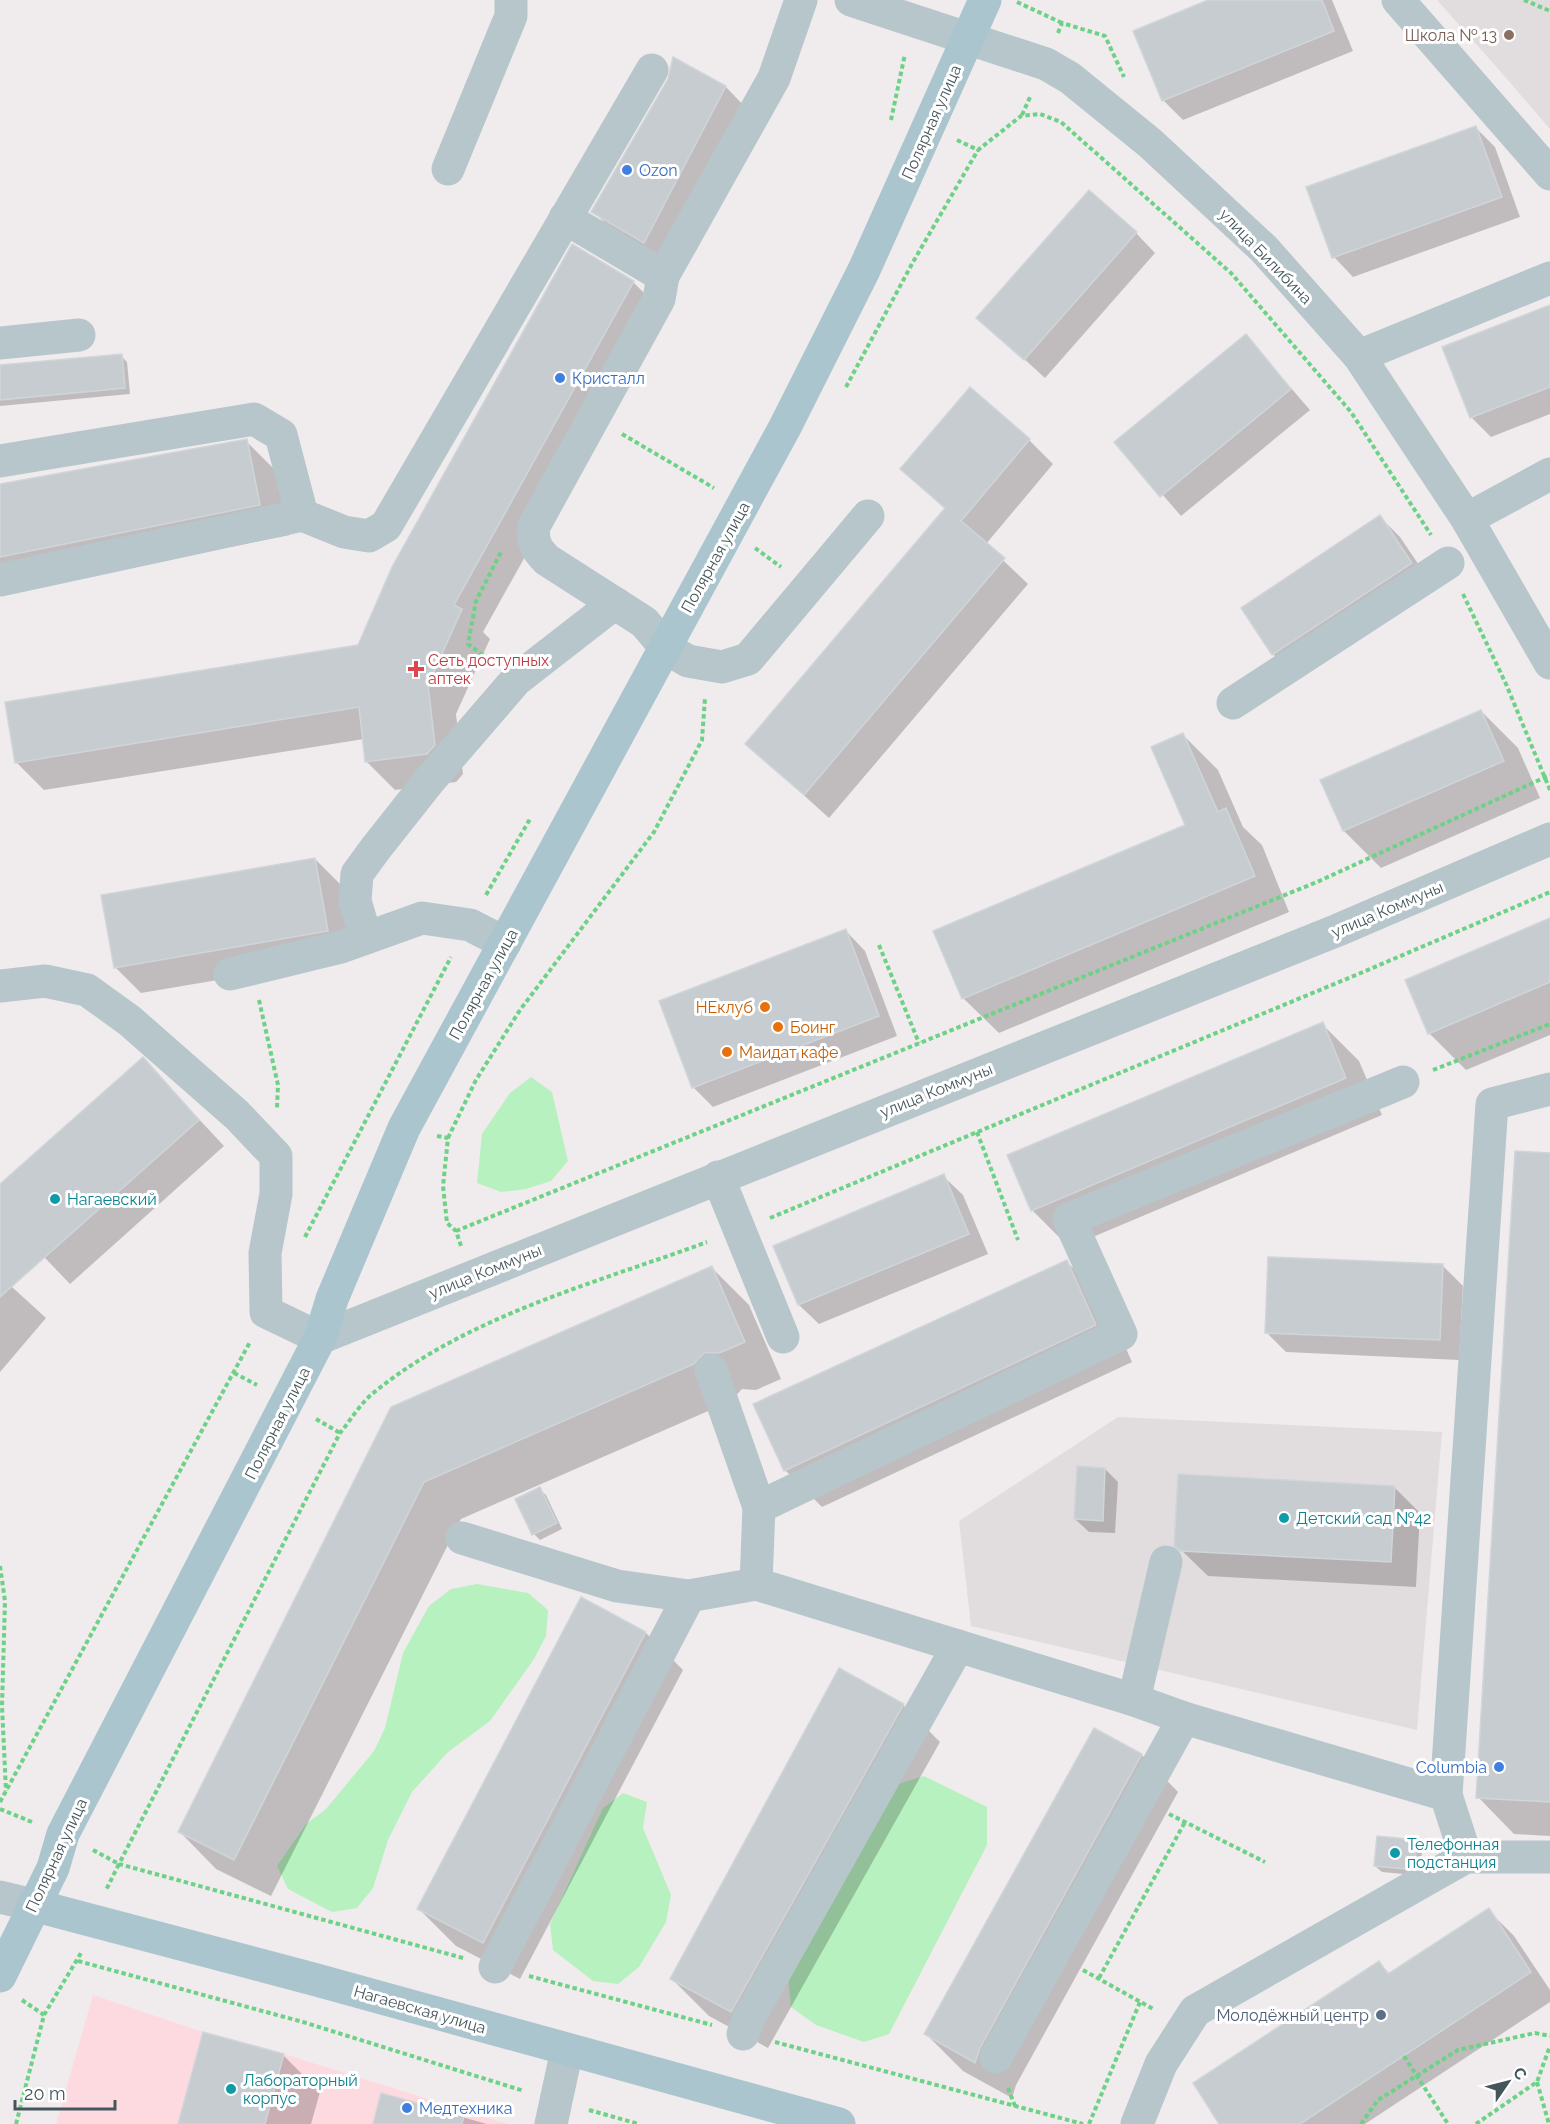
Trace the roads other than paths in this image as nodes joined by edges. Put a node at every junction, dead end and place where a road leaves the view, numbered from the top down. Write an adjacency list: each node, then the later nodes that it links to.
1 (511, 0): 8 (street)
2 (801, 0): 11 (street)
3 (851, 0): 6 (street, улица Билибина)
4 (985, 0): 6 (main road, Полярная улица)
5 (1398, 0): 9 (street)
6 (969, 38): 15 (street, улица Билибина); 24 (main road, Полярная улица)
7 (652, 70): 10 (street)
8 (448, 169)
9 (1550, 174)
10 (565, 218): 11 (street); 18 (street)
11 (663, 276): 23 (street)
12 (1550, 278): 15 (street)
13 (79, 335): 14 (street)
14 (0, 343)
15 (1359, 356): 20 (street, улица Билибина)
16 (0, 461): 18 (street)
17 (1550, 474): 20 (street)
18 (302, 515): 22 (street)
19 (868, 516): 24 (street)
20 (1467, 519): 25 (street, улица Билибина)
21 (1448, 563): 26 (street)
22 (0, 579)
23 (615, 603): 24 (street); 28 (street)
24 (677, 654): 29 (main road, Полярная улица)
25 (1550, 663)
26 (1233, 703)
27 (1550, 839): 34 (street, улица Коммуны)
28 (366, 938): 29 (street); 30 (street)
29 (506, 943): 36 (main road, Полярная улица)
30 (241, 971)
31 (0, 986): 36 (street)
32 (1403, 1082): 38 (street)
33 (1550, 1089): 46 (street)
34 (718, 1177): 35 (street); 36 (street, улица Коммуны)
35 (783, 1337)
36 (320, 1338): 50 (main road, Полярная улица)
37 (711, 1370): 38 (street)
38 (759, 1507): 41 (street)
39 (462, 1538): 42 (street)
40 (1166, 1562): 44 (street)
41 (756, 1584): 42 (street); 43 (street)
42 (689, 1596): 51 (street)
43 (958, 1646): 44 (street); 53 (street)
44 (1134, 1700): 45 (street)
45 (1184, 1718): 46 (street); 55 (street)
46 (1446, 1796): 47 (street)
47 (1466, 1857): 48 (street); 58 (street)
48 (1550, 1857)
49 (0, 1897): 50 (street, Нагаевская улица)
50 (33, 1905): 52 (main road, Полярная улица); 54 (main road, Нагаевская улица)
51 (495, 1967)
52 (0, 1976)
53 (743, 2034)
54 (567, 2050): 56 (street); 57 (main road, Нагаевская улица)
55 (996, 2057)
56 (554, 2112)
57 (839, 2124)
58 (1137, 2124)

